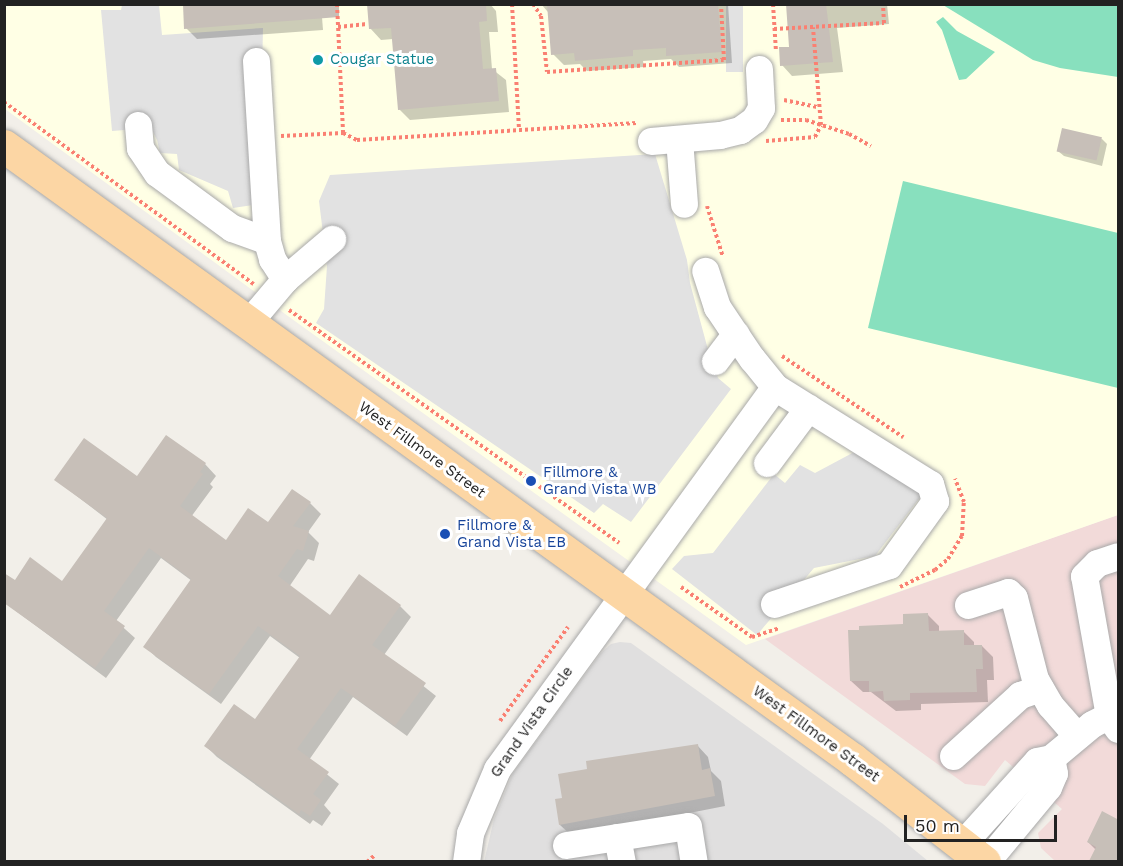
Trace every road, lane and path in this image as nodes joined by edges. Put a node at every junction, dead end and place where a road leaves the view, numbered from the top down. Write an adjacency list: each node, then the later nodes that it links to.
1 (337, 4): 7 (path)
2 (512, 4): 16 (path)
3 (533, 4): 4 (path)
4 (721, 4)
5 (883, 4): 8 (path)
6 (367, 24): 7 (path)
7 (338, 27): 16 (path)
8 (813, 27): 9 (path); 15 (path)
9 (774, 29)
10 (256, 61): 24 (street)
11 (759, 69): 13 (street)
12 (4, 102): 26 (path)
13 (754, 120): 15 (path); 18 (street)
14 (138, 125): 24 (street)
15 (821, 125): 21 (path)
16 (344, 132): 17 (path)
17 (277, 136)
18 (679, 139): 19 (street); 22 (street)
19 (651, 141)
20 (4, 146): 27 (main road, West Fillmore Street)
21 (871, 146)
22 (684, 204)
23 (332, 239): 26 (street)
24 (267, 241): 26 (street)
25 (705, 271): 28 (street)
26 (278, 287): 27 (street); 33 (path)
27 (248, 323): 36 (main road, West Fillmore Street)
28 (735, 334): 29 (street); 30 (street)
29 (715, 362)
30 (775, 387): 31 (street); 36 (street, Grand Vista Circle)
31 (808, 408): 32 (street); 37 (street)
32 (767, 463)
33 (619, 543)
34 (1119, 556): 41 (street)
35 (681, 587): 39 (path)
36 (624, 594): 47 (main road, West Fillmore Street); 49 (street, Grand Vista Circle)
37 (774, 604)
38 (968, 605): 40 (street)
39 (763, 634)
40 (1040, 688): 42 (street); 43 (street)
41 (1115, 719): 42 (street)
42 (1077, 736): 47 (street)
43 (953, 756)
44 (566, 844): 45 (street)
45 (620, 849): 50 (street)
46 (374, 856): 48 (path)
47 (977, 856)
48 (367, 861)
49 (466, 861)
50 (694, 861)

